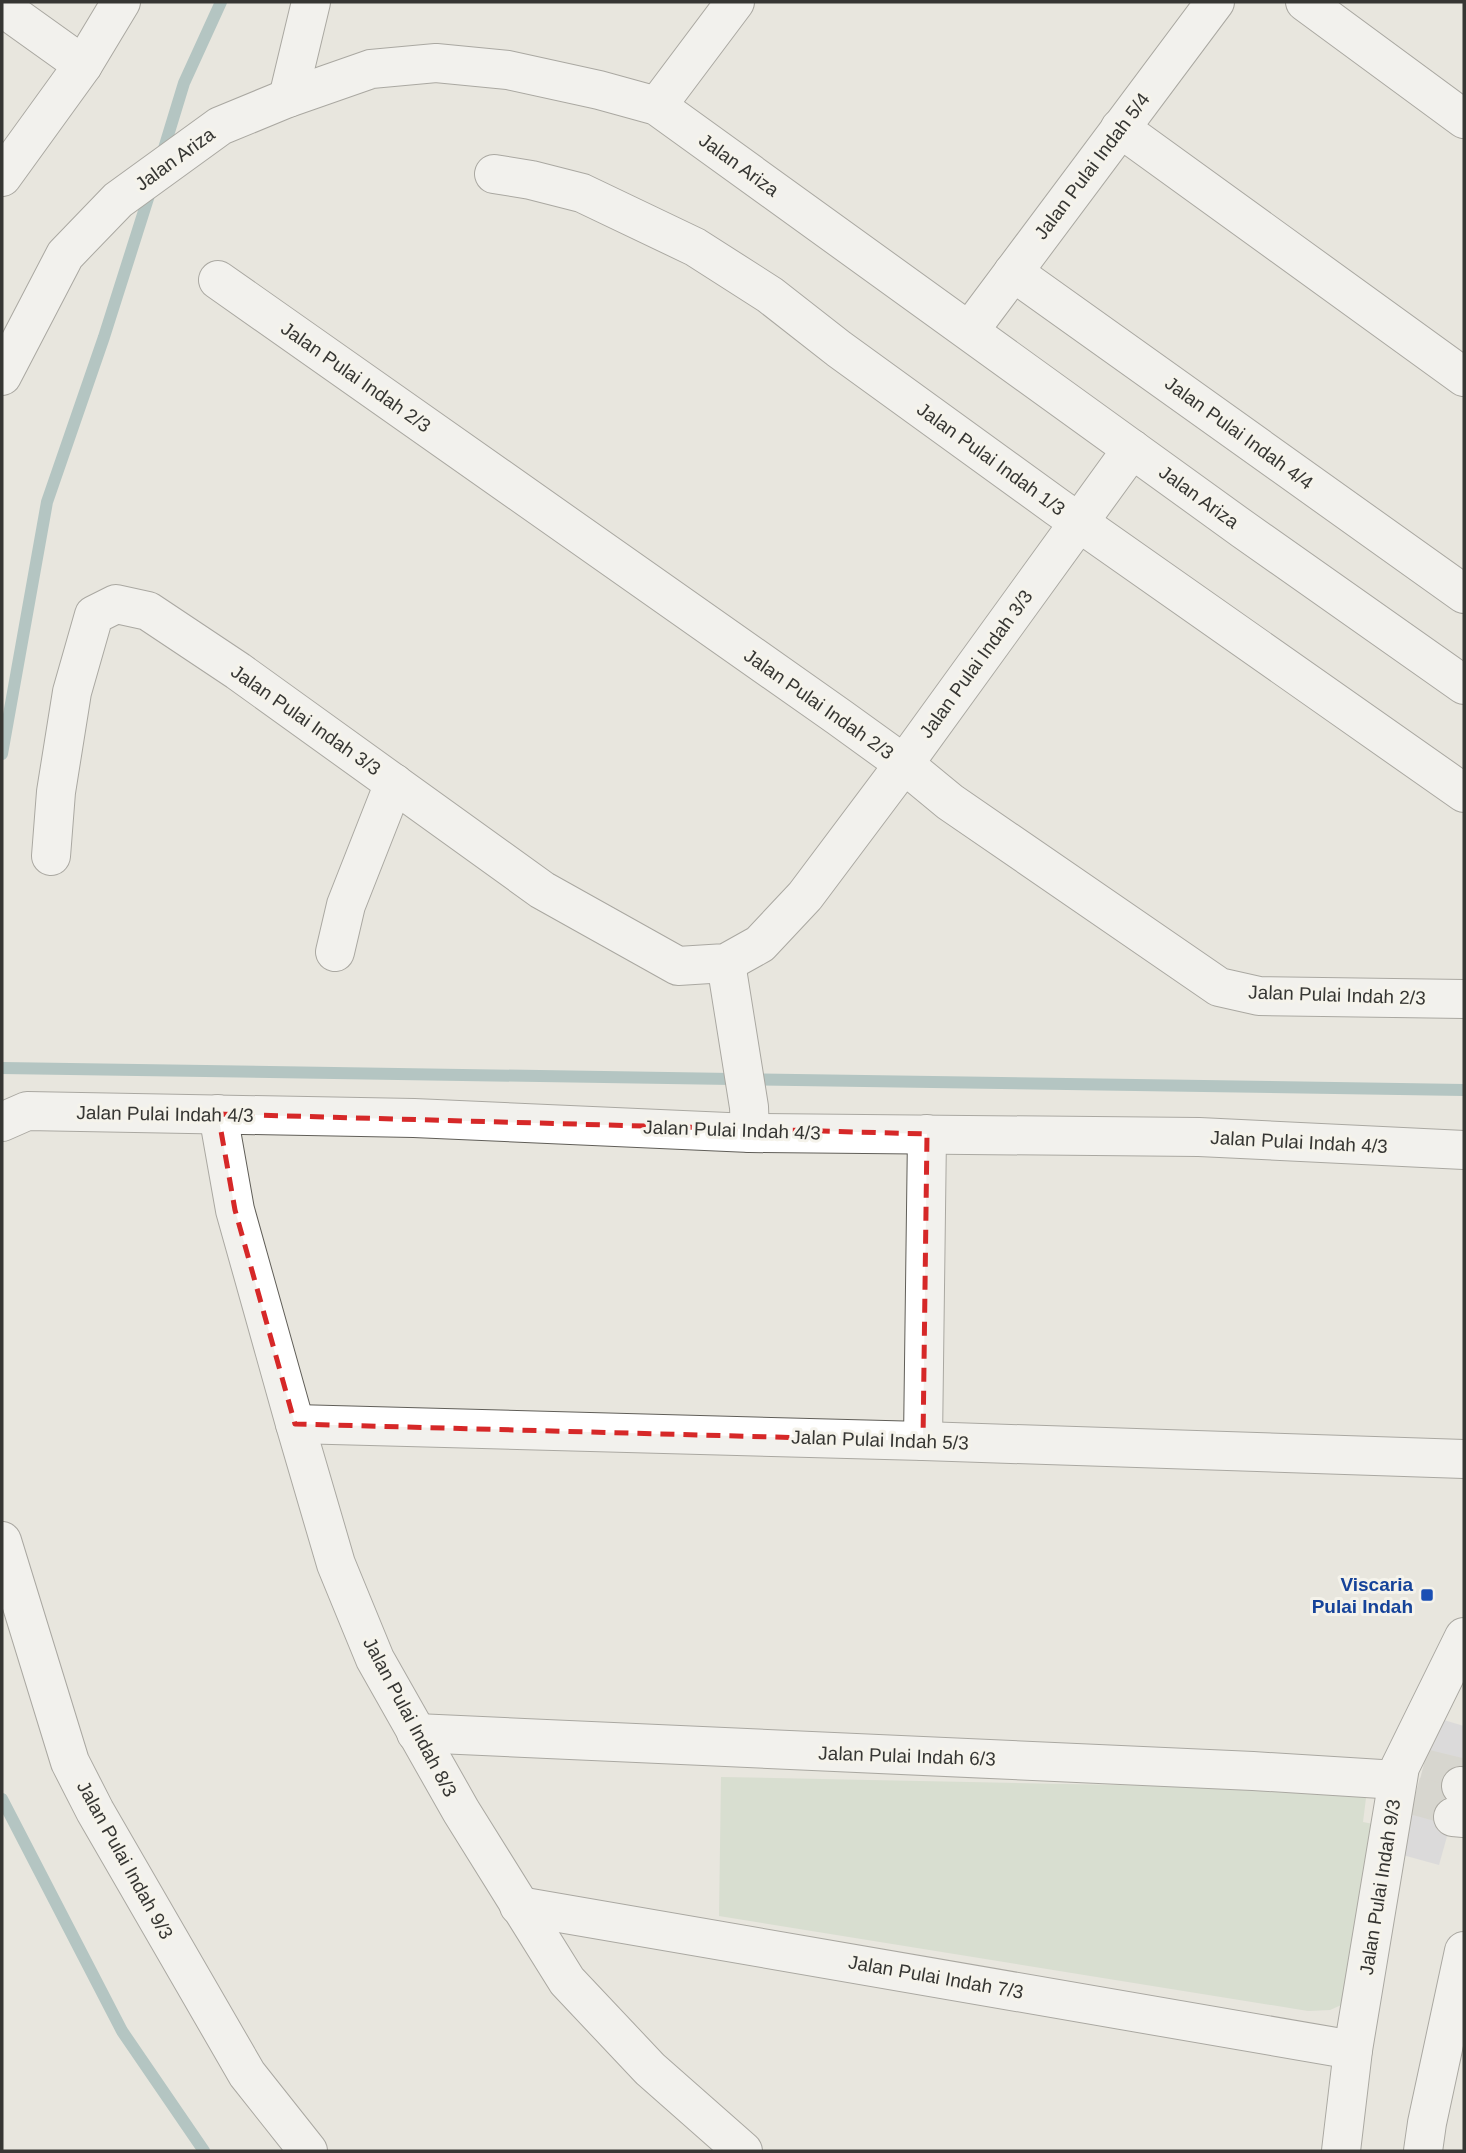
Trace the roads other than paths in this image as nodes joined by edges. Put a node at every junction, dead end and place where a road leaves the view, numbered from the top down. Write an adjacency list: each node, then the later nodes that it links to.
1 (121, 2): 7 (street)
2 (311, 2): 8 (street)
3 (735, 2): 9 (street)
4 (1215, 2): 11 (street, Jalan Pulai Indah 5/4)
5 (1305, 2): 10 (street)
6 (2, 7): 7 (street)
7 (83, 65): 13 (street)
8 (288, 98): 9 (street, Jalan Ariza); 17 (street, Jalan Ariza)
9 (657, 106): 16 (street, Jalan Ariza)
10 (1464, 119)
11 (1120, 128): 14 (street, Jalan Pulai Indah 5/4); 18 (street)
12 (494, 174): 20 (street, Jalan Pulai Indah 1/3)
13 (2, 177)
14 (1013, 272): 16 (street, Jalan Pulai Indah 5/4); 21 (street, Jalan Pulai Indah 4/4)
15 (218, 280): 23 (street, Jalan Pulai Indah 2/3)
16 (970, 330): 19 (street, Jalan Ariza)
17 (2, 376)
18 (1464, 377)
19 (1132, 449): 20 (street, Jalan Pulai Indah 3/3); 22 (street, Jalan Ariza)
20 (1079, 522): 23 (street, Jalan Pulai Indah 3/3); 25 (street, Jalan Pulai Indah 1/3)
21 (1464, 594)
22 (1464, 685)
23 (904, 764): 28 (street, Jalan Pulai Indah 3/3); 29 (street, Jalan Pulai Indah 2/3)
24 (394, 783): 26 (street, Jalan Pulai Indah 3/3); 27 (street); 28 (street, Jalan Pulai Indah 3/3)
25 (1464, 793)
26 (51, 856)
27 (335, 952)
28 (726, 963): 32 (street)
29 (1464, 999)
30 (218, 1114): 31 (street, Jalan Pulai Indah 4/3); 32 (street, Jalan Pulai Indah 4/3); 35 (street, Jalan Pulai Indah 8/3)
31 (2, 1122)
32 (750, 1126): 33 (street, Jalan Pulai Indah 4/3)
33 (927, 1134): 34 (street, Jalan Pulai Indah 4/3); 36 (street)
34 (1464, 1150)
35 (295, 1424): 36 (street, Jalan Pulai Indah 5/3); 40 (street, Jalan Pulai Indah 8/3)
36 (923, 1441): 37 (street, Jalan Pulai Indah 5/3)
37 (1464, 1459)
38 (2, 1541): 45 (street, Jalan Pulai Indah 9/3)
39 (1464, 1637): 41 (street, Jalan Pulai Indah 9/3)
40 (416, 1733): 41 (street, Jalan Pulai Indah 6/3); 42 (street, Jalan Pulai Indah 8/3)
41 (1409, 1784): 44 (street, Jalan Pulai Indah 9/3)
42 (520, 1906): 44 (street, Jalan Pulai Indah 7/3); 46 (street, Jalan Pulai Indah 8/3)
43 (1464, 1951): 48 (street)
44 (1353, 2050): 47 (street, Jalan Pulai Indah 9/3)
45 (307, 2151)
46 (743, 2151)
47 (1341, 2151)
48 (1423, 2151)

